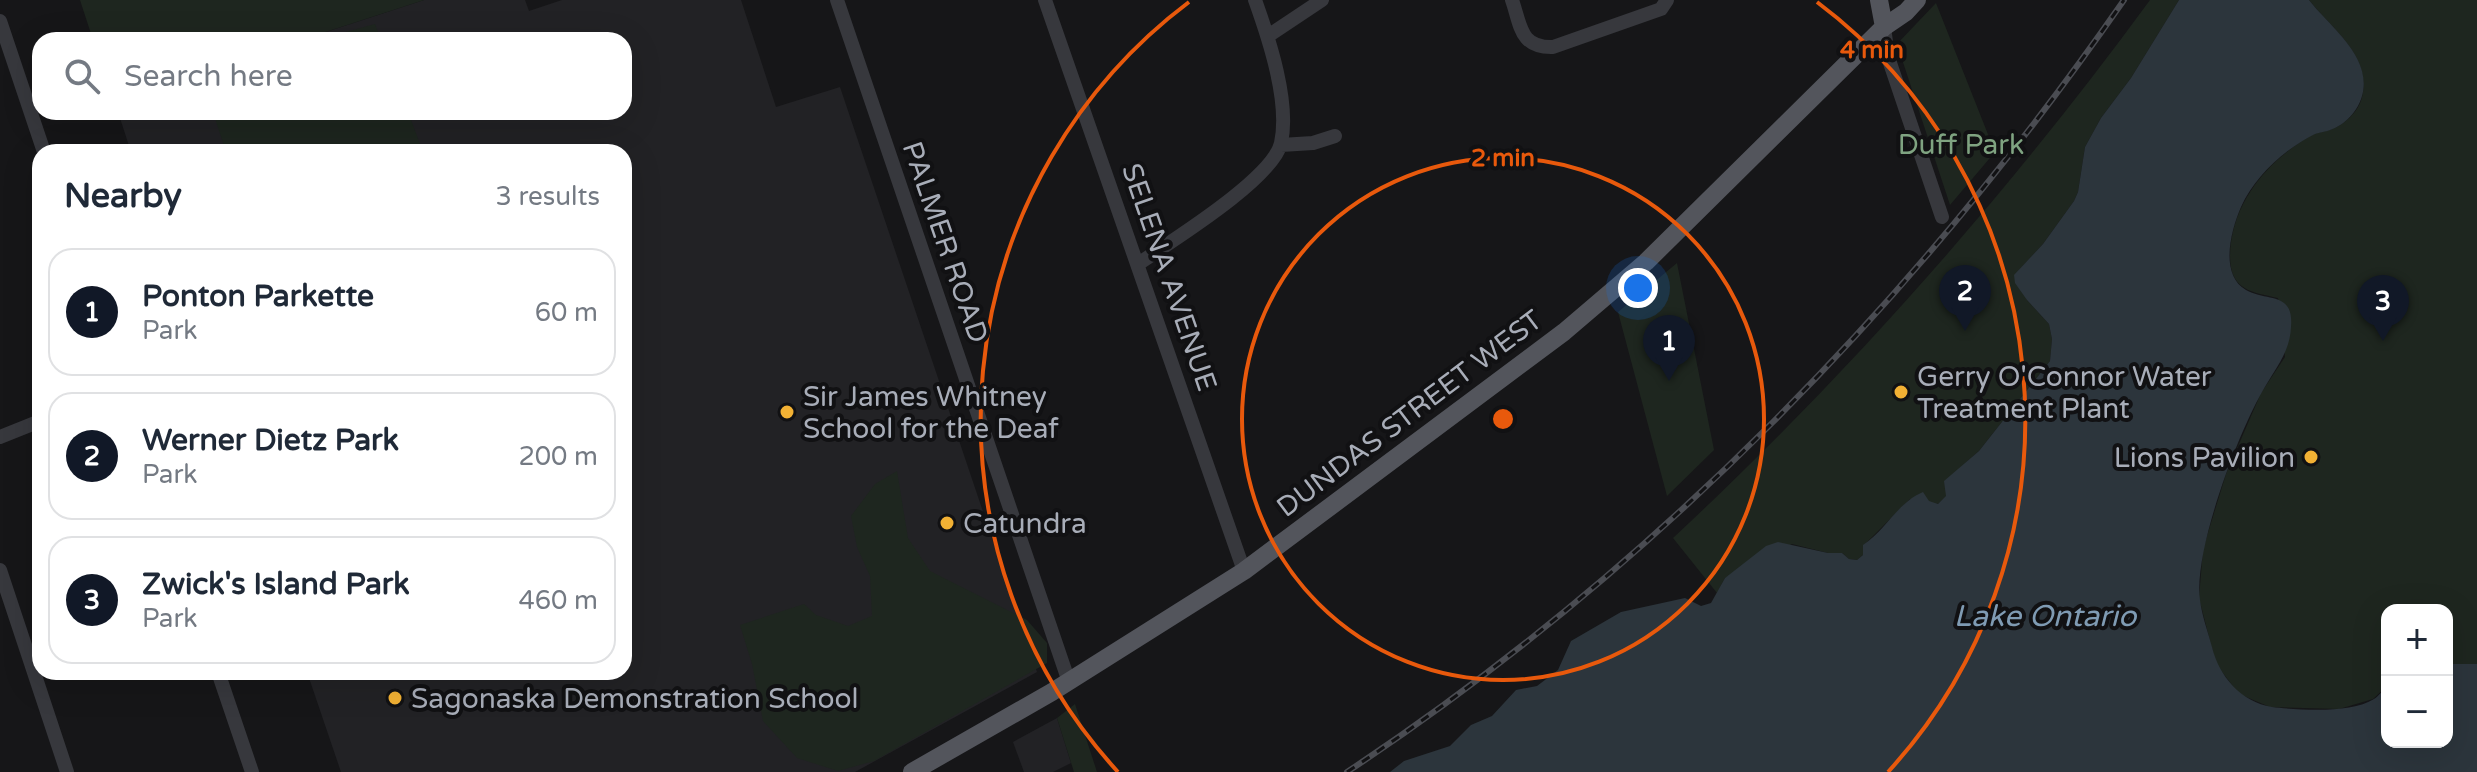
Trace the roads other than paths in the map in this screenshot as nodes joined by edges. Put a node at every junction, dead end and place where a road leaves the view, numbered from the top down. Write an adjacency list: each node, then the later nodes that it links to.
1 (837, 0): 27 (street, PALMER ROAD)
2 (1045, 0): 19 (street, SELENA AVENUE)
3 (1255, 0): 12 (street)
4 (1322, 0): 12 (street)
5 (1512, 0): 6 (street)
6 (1667, 0)
7 (1879, 0): 11 (main road)
8 (1897, 0): 11 (main road, DUNDAS STREET WEST)
9 (1917, 0): 11 (main road, DUNDAS STREET WEST)
10 (0, 21): 13 (street)
11 (1884, 27): 18 (street); 23 (main road, DUNDAS STREET WEST)
12 (1268, 36): 17 (street)
13 (32, 116)
14 (33, 120): 16 (street)
15 (1335, 136): 17 (street)
16 (41, 144)
17 (1281, 145): 19 (street)
18 (1942, 217)
19 (1138, 264): 23 (street, SELENA AVENUE)
20 (32, 424): 21 (street)
21 (0, 437)
22 (0, 570): 24 (street)
23 (1244, 571): 27 (main road, DUNDAS STREET WEST)
24 (32, 666)
25 (36, 680): 28 (street)
26 (221, 680): 29 (street)
27 (1069, 682): 30 (main road, DUNDAS STREET WEST)
28 (67, 772)
29 (252, 772)
30 (912, 772)

